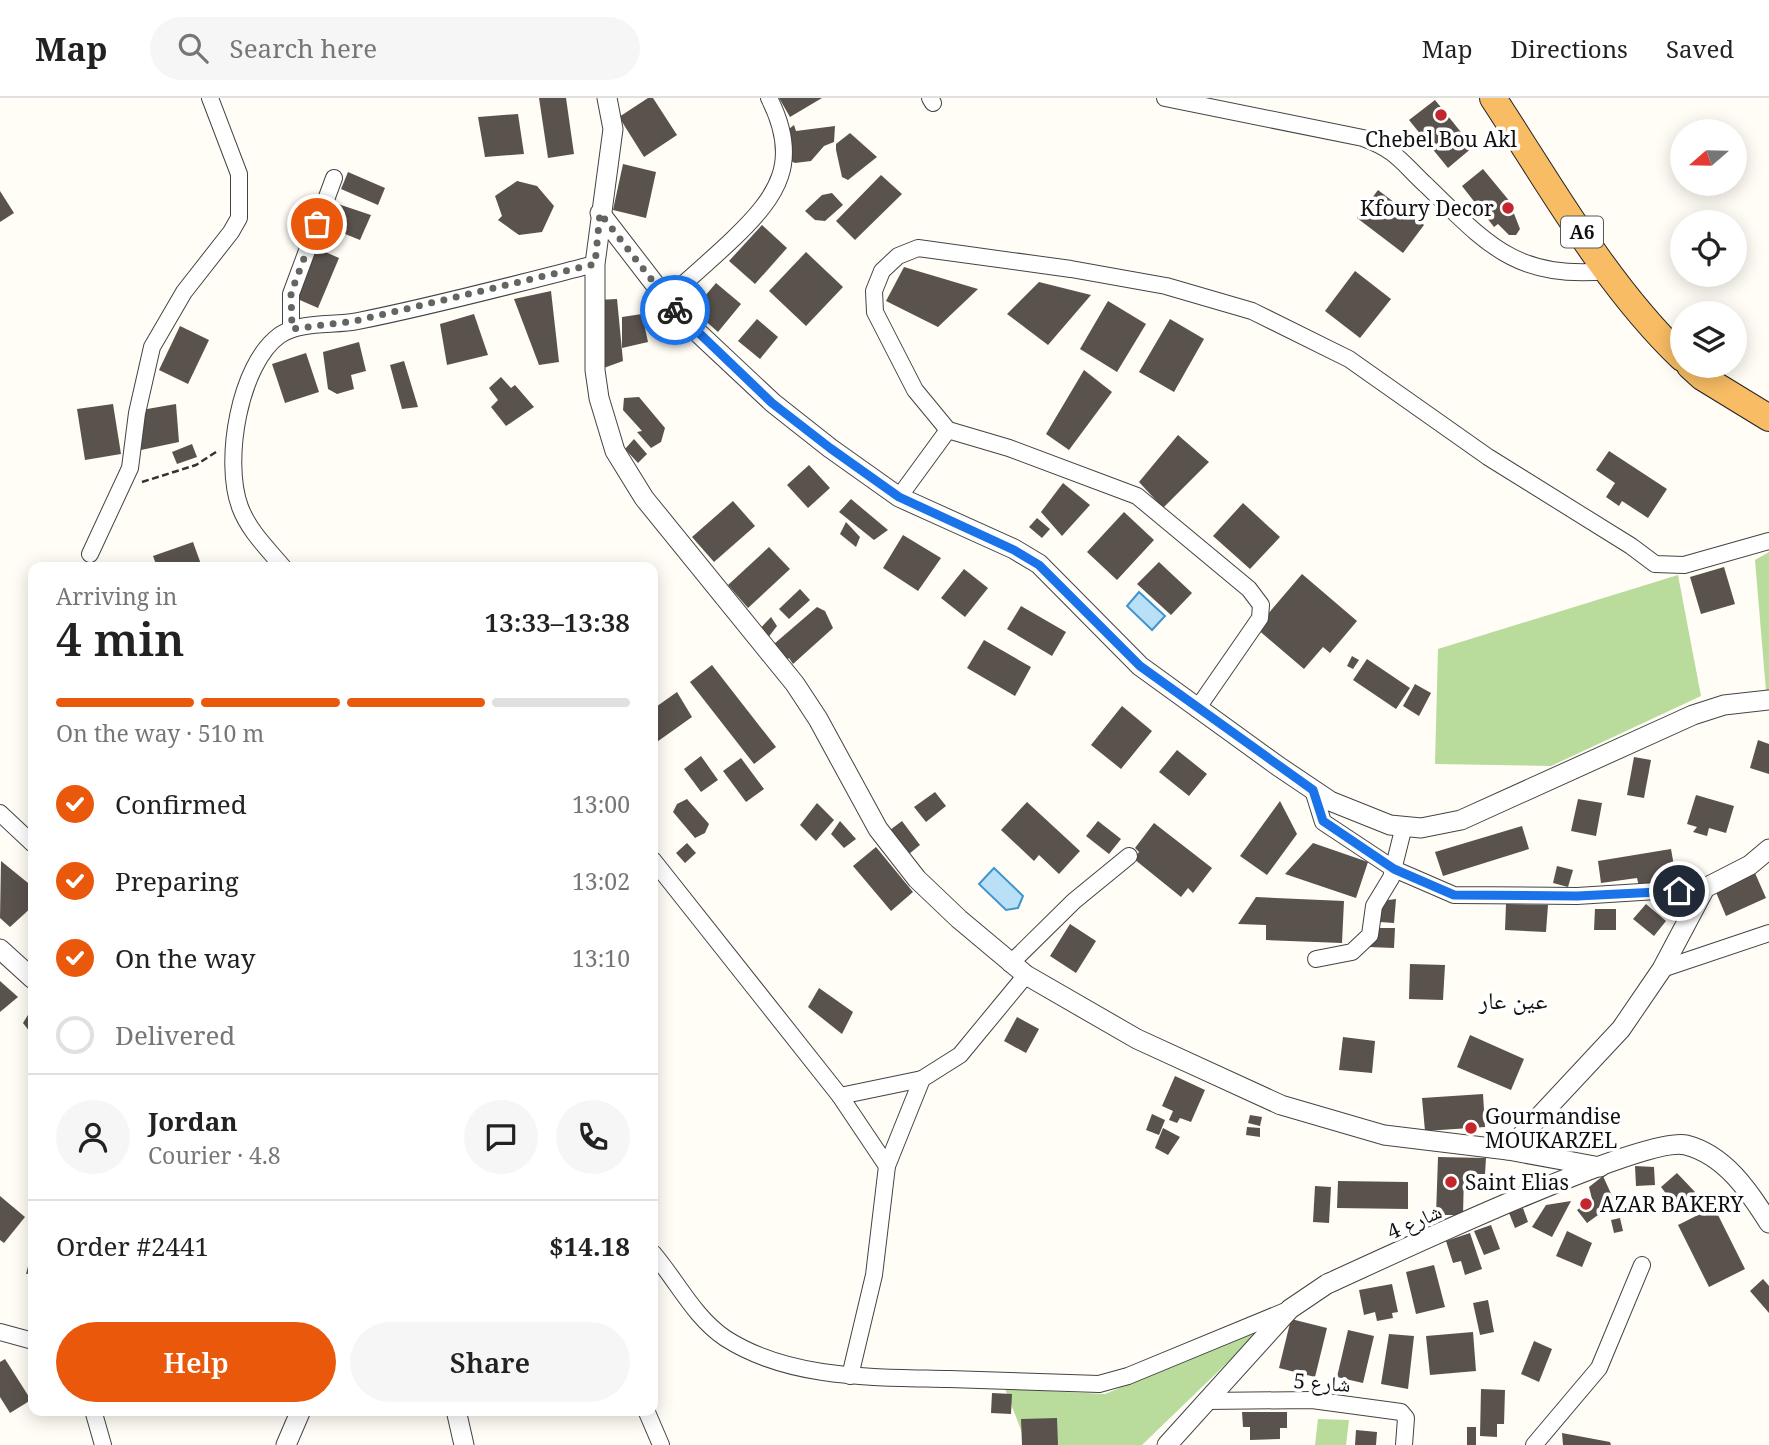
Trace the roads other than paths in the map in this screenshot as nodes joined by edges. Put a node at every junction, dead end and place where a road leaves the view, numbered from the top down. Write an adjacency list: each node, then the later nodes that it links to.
1 (210, 98): 18 (street)
2 (769, 98): 10 (street)
3 (1165, 98): 9 (street)
4 (1493, 98): 9 (highway, A6)
5 (610, 99): 7 (street)
6 (334, 178): 11 (street)
7 (600, 213): 8 (street); 10 (street)
8 (595, 264): 11 (street); 35 (street)
9 (1608, 271): 12 (highway, A6)
10 (665, 300): 16 (street)
11 (292, 329): 19 (street)
12 (1670, 347)
13 (1704, 378): 14 (highway)
14 (1769, 418)
15 (948, 430): 16 (street); 17 (street); 21 (street)
16 (899, 497): 21 (street)
17 (1769, 541)
18 (90, 554)
19 (280, 562)
20 (1769, 700): 24 (street)
21 (1197, 709): 22 (street)
22 (1313, 790): 24 (street); 30 (street)
23 (0, 813): 25 (street)
24 (1404, 826): 30 (street)
25 (28, 839)
26 (1769, 849): 28 (street)
27 (1129, 856): 35 (street)
28 (1760, 863): 31 (street)
29 (658, 866): 39 (street)
30 (1394, 869): 31 (street); 34 (street)
31 (1705, 888): 36 (street)
32 (1769, 933): 36 (street)
33 (0, 949): 37 (street)
34 (1316, 959)
35 (1018, 969): 38 (street); 40 (street)
36 (1661, 969): 40 (street)
37 (28, 974)
38 (922, 1079): 39 (street); 41 (street)
39 (840, 1096): 41 (street)
40 (1508, 1150): 42 (street)
41 (887, 1166): 49 (street)
42 (1600, 1167): 43 (street, شارع 4); 46 (street, شارع 4)
43 (1769, 1223)
44 (658, 1260): 49 (street)
45 (1642, 1265): 61 (street)
46 (1290, 1309): 49 (street); 50 (street, شارع 4)
47 (0, 1332): 48 (street)
48 (28, 1339)
49 (850, 1376)
50 (1205, 1401): 59 (street, شارع 4); 60 (street, شارع 5)
51 (95, 1416): 55 (street)
52 (298, 1416): 56 (street)
53 (457, 1416): 57 (street)
54 (649, 1416): 58 (street)
55 (103, 1445)
56 (286, 1445)
57 (464, 1445)
58 (661, 1445)
59 (1167, 1445)
60 (1404, 1445)
61 (1534, 1445)

